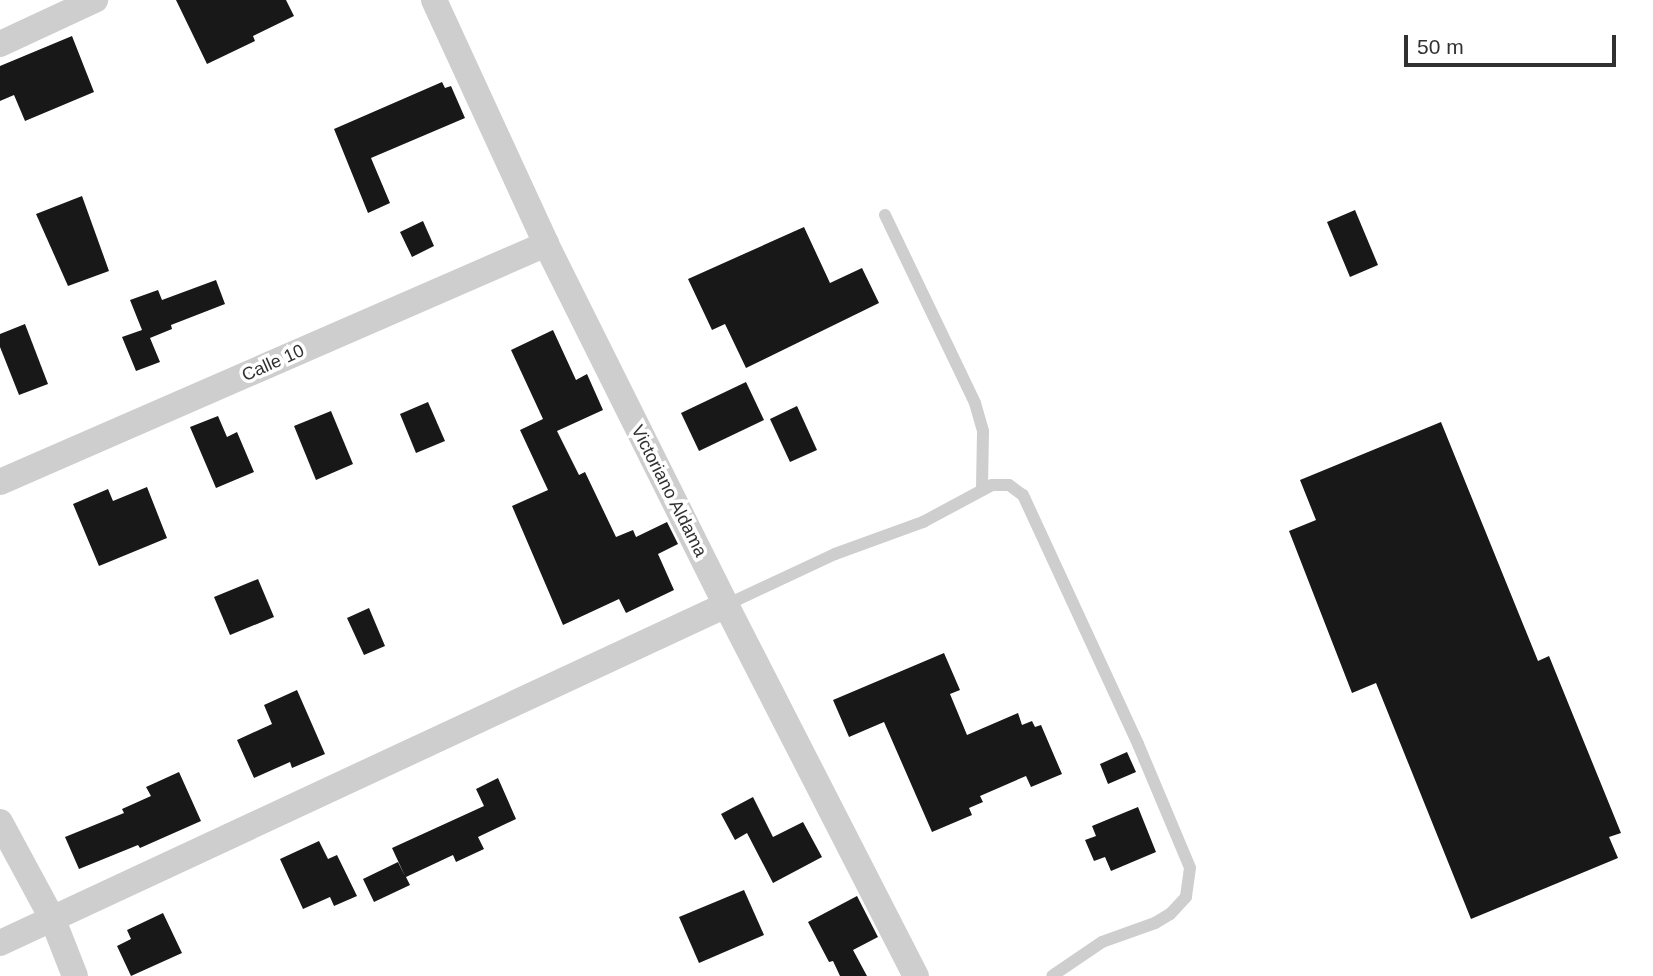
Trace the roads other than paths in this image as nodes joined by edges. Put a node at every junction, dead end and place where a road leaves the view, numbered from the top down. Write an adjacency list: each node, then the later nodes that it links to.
1 (95, 0): 3 (street)
2 (434, 0): 5 (street, Victoriano Aldama)
3 (0, 44)
4 (885, 215): 7 (lane)
5 (546, 244): 6 (street, Calle 10); 8 (street, Victoriano Aldama)
6 (0, 482)
7 (982, 490): 8 (lane); 14 (lane)
8 (726, 605): 10 (street); 13 (street, Victoriano Aldama)
9 (0, 822): 10 (street)
10 (53, 920): 11 (street); 12 (street)
11 (0, 943)
12 (75, 976)
13 (916, 976)
14 (1052, 976)

